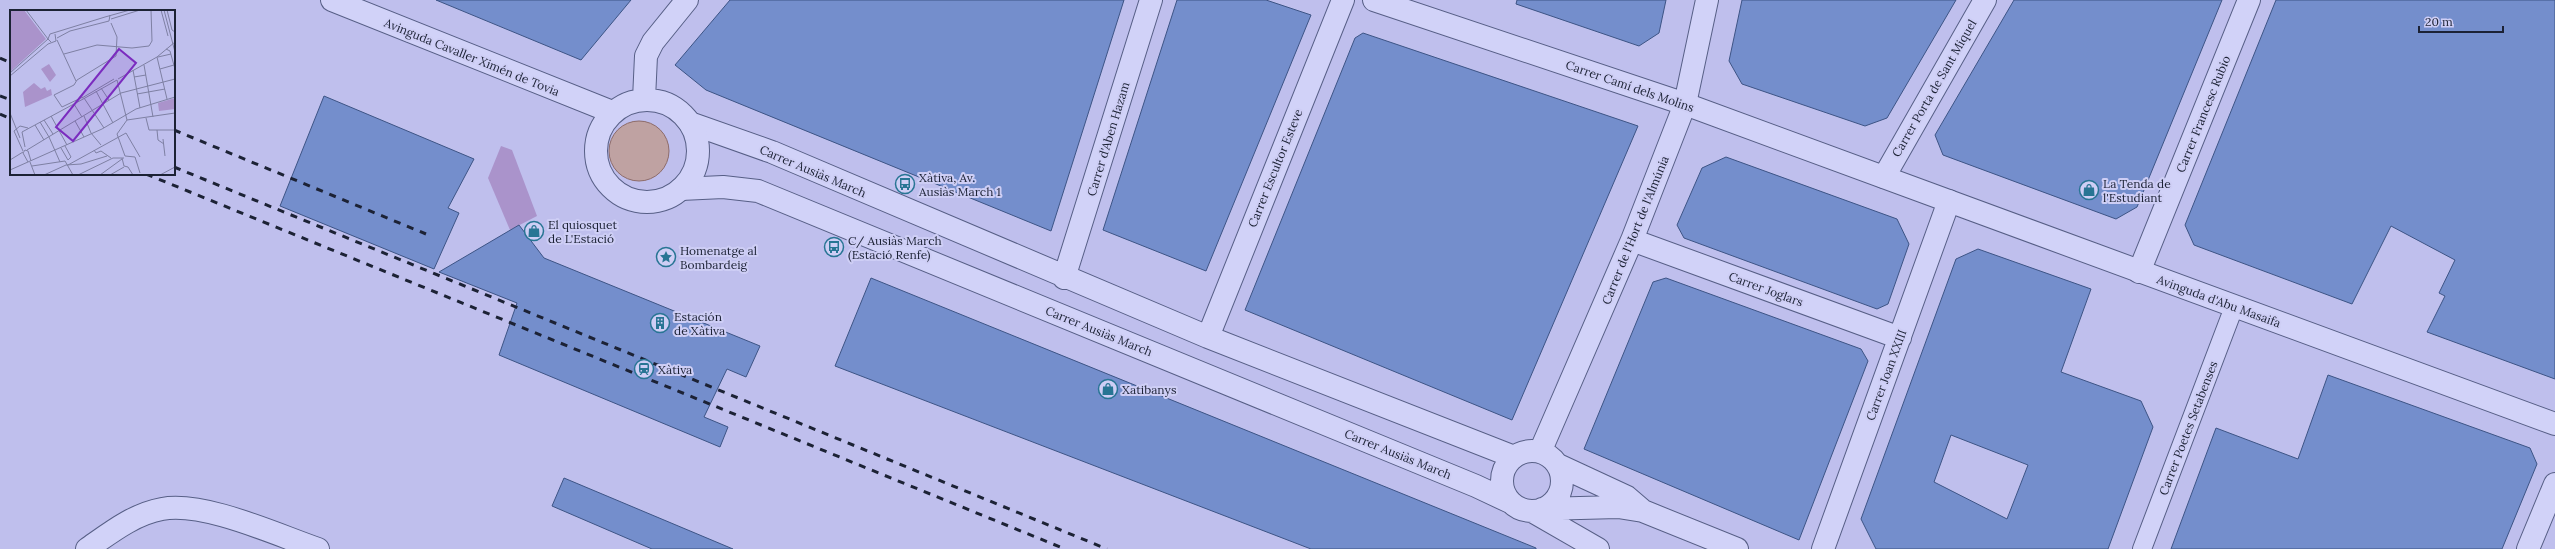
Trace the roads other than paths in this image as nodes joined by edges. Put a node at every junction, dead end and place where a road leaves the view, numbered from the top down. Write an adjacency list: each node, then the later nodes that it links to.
1 (332, 0): 11 (street, Avinguda Cavaller Ximén de Tovia)
2 (687, 0): 9 (street)
3 (1151, 0): 18 (street, Carrer d'Aben Hazam)
4 (1343, 0): 20 (street, Carrer Escultor Esteve)
5 (1374, 0): 10 (street, Carrer Camí dels Molins)
6 (1707, 0): 10 (street, Carrer de l'Hort de l'Almúnia)
7 (1985, 0): 13 (street, Carrer Porta de Sant Miquel)
8 (2249, 0): 17 (street, Carrer Francesc Rubio)
9 (644, 99): 11 (street); 12 (street)
10 (1685, 104): 13 (street, Carrer Camí dels Molins); 16 (street, Carrer de l'Hort de l'Almúnia)
11 (612, 112): 14 (street)
12 (690, 123): 14 (street); 18 (street, Carrer Ausiàs March)
13 (1884, 177): 15 (street, Avinguda d'Abu Masaifa)
14 (681, 189): 27 (street, Carrer Ausiàs March)
15 (1949, 201): 17 (street, Avinguda d'Abu Masaifa); 21 (street, Carrer Joan XXIII)
16 (1632, 240): 21 (street, Carrer Joglars); 23 (street, Carrer de l'Hort de l'Almúnia)
17 (2139, 272): 19 (street, Avinguda d'Abu Masaifa)
18 (1064, 278): 20 (street, Carrer Ausiàs March)
19 (2234, 307): 22 (street, Avinguda d'Abu Masaifa); 35 (street, Carrer Poetes Setabenses)
20 (1208, 337): 24 (street, Carrer Ausiàs March)
21 (1900, 338): 34 (street, Carrer Joan XXIII)
22 (2555, 424)
23 (1540, 452): 24 (street); 25 (street)
24 (1514, 457): 27 (street)
25 (1558, 465): 28 (street); 29 (street)
26 (2555, 484): 36 (street)
27 (1510, 502): 28 (street)
28 (1537, 510): 29 (street); 32 (street)
29 (1643, 511): 33 (street)
30 (87, 549): 31 (street)
31 (318, 549)
32 (1598, 549)
33 (1737, 549)
34 (1823, 549)
35 (2142, 549)
36 (2528, 549)

